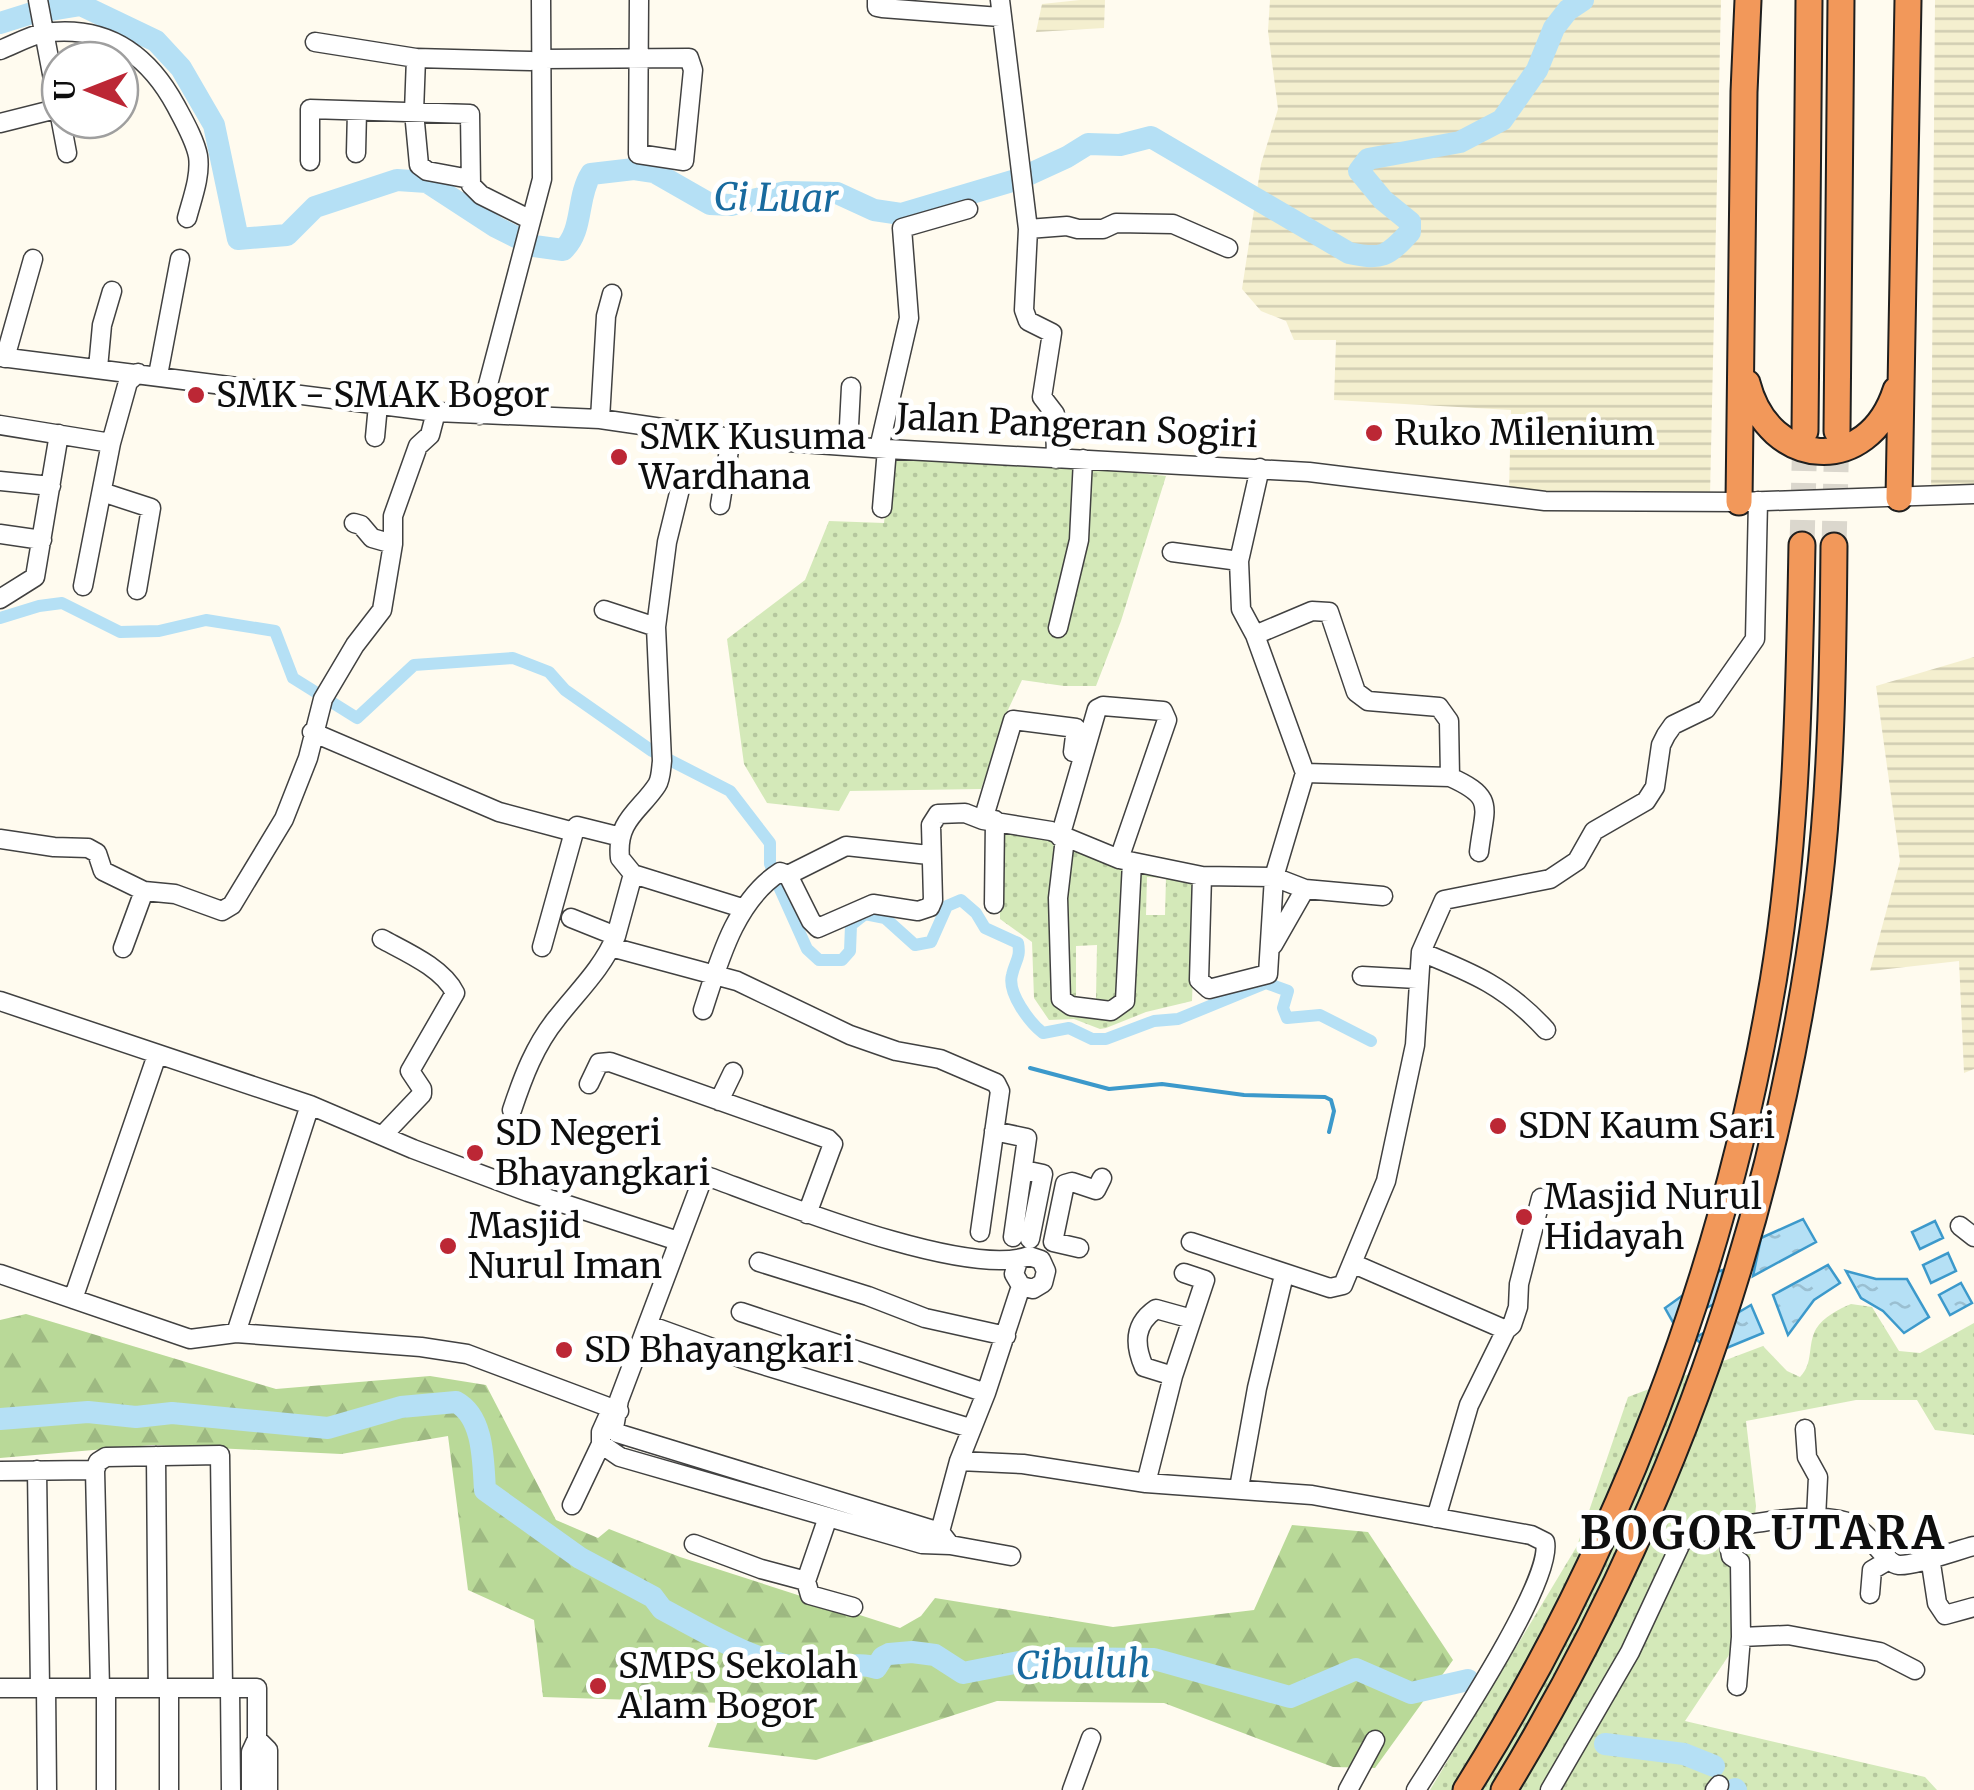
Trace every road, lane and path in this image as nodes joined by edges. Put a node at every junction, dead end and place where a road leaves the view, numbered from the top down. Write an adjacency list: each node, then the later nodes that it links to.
1 (38, 0): 11 (street)
2 (532, 0): 19 (street)
3 (541, 0): 19 (street)
4 (639, 0): 18 (street)
5 (876, 0): 10 (street)
6 (1748, 0): 39 (highway)
7 (1808, 0): 49 (highway)
8 (1841, 0): 50 (highway)
9 (1908, 0): 40 (highway)
10 (1000, 9): 32 (street)
11 (41, 32): 12 (street); 13 (street); 15 (street)
12 (43, 40)
13 (87, 40)
14 (315, 42): 17 (street)
15 (0, 50)
16 (140, 58): 30 (street)
17 (416, 58): 19 (street); 21 (street)
18 (636, 59): 18 (street); 19 (street)
19 (536, 60): 31 (street)
20 (357, 112): 21 (street); 25 (street); 27 (street)
21 (414, 112): 28 (street); 28 (street)
22 (40, 113): 23 (street)
23 (0, 123)
24 (64, 140): 26 (street)
25 (356, 153)
26 (67, 154)
27 (310, 161)
28 (470, 178): 31 (street)
29 (968, 208): 56 (street)
30 (187, 218)
31 (529, 226): 46 (street)
32 (1028, 229): 33 (street); 58 (street)
33 (1228, 248)
34 (32, 259): 38 (street)
35 (180, 259): 42 (street)
36 (112, 291): 41 (street)
37 (612, 294): 47 (street)
38 (2, 358): 41 (street, Jalan Pangeran Sogiri)
39 (1742, 364): 40 (highway); 66 (highway)
40 (1899, 366): 65 (highway)
41 (98, 368): 42 (street, Jalan Pangeran Sogiri)
42 (148, 374): 44 (street, Jalan Pangeran Sogiri); 54 (street)
43 (851, 387): 55 (street)
44 (378, 405): 45 (street, Jalan Pangeran Sogiri); 52 (street)
45 (436, 412): 46 (street, Jalan Pangeran Sogiri); 72 (street)
46 (480, 416): 47 (street, Jalan Pangeran Sogiri)
47 (600, 419): 53 (street, Jalan Pangeran Sogiri)
48 (0, 425): 51 (street)
49 (1805, 430)
50 (1837, 431)
51 (59, 434): 54 (street); 61 (street)
52 (375, 437)
53 (732, 438): 55 (street, Jalan Pangeran Sogiri); 67 (street)
54 (111, 443): 63 (street)
55 (848, 445): 56 (street, Jalan Pangeran Sogiri)
56 (883, 449): 58 (street, Jalan Pangeran Sogiri); 68 (street)
57 (1082, 459): 58 (street, Jalan Pangeran Sogiri); 59 (street, Jalan Pangeran Sogiri); 82 (street)
58 (1056, 460)
59 (1260, 468): 66 (street, Jalan Pangeran Sogiri); 76 (street)
60 (0, 481): 61 (street)
61 (50, 486): 71 (street)
62 (680, 489): 81 (street)
63 (102, 492): 77 (street); 78 (street)
64 (1974, 494): 65 (street, Jalan Pangeran Sogiri)
65 (1899, 498): 66 (street, Jalan Pangeran Sogiri)
66 (1749, 501): 110 (street)
67 (720, 504)
68 (882, 508)
69 (354, 523): 72 (street)
70 (0, 534): 71 (street)
71 (42, 540): 79 (street)
72 (393, 544): 84 (street)
73 (1802, 545): 188 (highway)
74 (1834, 546): 198 (highway)
75 (1172, 552): 76 (street)
76 (1239, 561): 83 (street)
77 (83, 586)
78 (138, 590)
79 (0, 599)
80 (604, 610): 81 (street)
81 (656, 627): 90 (street)
82 (1058, 628)
83 (1255, 635): 85 (street); 86 (street)
84 (312, 732): 88 (street); 100 (street)
85 (1305, 773): 86 (street); 98 (street)
86 (1450, 777): 92 (street)
87 (989, 820): 89 (street); 89 (street); 93 (street); 102 (street)
88 (574, 832): 90 (street); 107 (street)
89 (1058, 835): 94 (street); 94 (street); 94 (street)
90 (621, 837): 95 (street)
91 (0, 839): 100 (street)
92 (1479, 852)
93 (929, 854): 96 (street); 96 (street)
94 (1126, 861): 97 (street)
95 (633, 874): 103 (street); 106 (street)
96 (778, 876): 103 (street)
97 (1202, 876): 98 (street); 109 (street)
98 (1274, 877): 99 (street); 109 (street)
99 (1305, 889): 101 (street); 109 (street)
100 (144, 892): 108 (street)
101 (1383, 896)
102 (994, 904)
103 (742, 908): 111 (street)
104 (571, 918): 106 (street)
105 (382, 940): 124 (street)
106 (614, 941): 111 (street); 122 (street)
107 (542, 947)
108 (123, 948)
109 (1270, 951)
110 (1421, 952): 113 (street); 116 (street)
111 (715, 974): 115 (street); 123 (street)
112 (1362, 976): 113 (street)
113 (1417, 979): 137 (street)
114 (0, 1000): 117 (street)
115 (703, 1010)
116 (1546, 1030)
117 (157, 1054): 121 (street); 142 (street)
118 (733, 1072): 120 (street)
119 (589, 1084): 120 (street)
120 (719, 1101): 130 (street)
121 (310, 1104): 124 (street); 147 (street)
122 (512, 1110)
123 (994, 1131): 125 (street); 131 (street)
124 (384, 1134): 132 (street)
125 (1024, 1170): 127 (street); 127 (street)
126 (1102, 1178): 128 (street)
127 (1042, 1187): 128 (street)
128 (1063, 1190): 134 (street)
129 (1541, 1198): 146 (street)
130 (807, 1214): 132 (street); 136 (street)
131 (980, 1232)
132 (678, 1241): 145 (street)
133 (1191, 1242): 140 (street)
134 (1079, 1248)
135 (759, 1262): 148 (street)
136 (1018, 1262): 141 (street); 141 (street)
137 (1354, 1264): 140 (street); 146 (street)
138 (1184, 1273): 144 (street)
139 (0, 1274): 142 (street)
140 (1284, 1275): 161 (street)
141 (1021, 1286): 148 (street)
142 (74, 1299): 147 (street)
143 (741, 1312): 150 (street)
144 (1192, 1318): 149 (street); 149 (street)
145 (649, 1325): 151 (street); 152 (street)
146 (1506, 1330): 164 (street)
147 (236, 1333): 151 (street)
148 (1006, 1336): 150 (street)
149 (1173, 1376): 160 (street)
150 (986, 1393): 152 (street)
151 (617, 1406): 154 (street); 167 (street)
152 (970, 1428): 156 (street)
153 (1805, 1428): 165 (street)
154 (601, 1444): 162 (street); 163 (street)
155 (156, 1456): 158 (street); 183 (street); 184 (street)
156 (960, 1461): 160 (street); 167 (street)
157 (37, 1470): 158 (street); 159 (street); 181 (street)
158 (95, 1470): 182 (street)
159 (0, 1471)
160 (1146, 1483): 161 (street)
161 (1239, 1488): 164 (street)
162 (572, 1505)
163 (828, 1517): 167 (street); 173 (street)
164 (1436, 1518): 197 (street)
165 (1816, 1519): 166 (street); 172 (street)
166 (1726, 1528): 177 (street); 199 (street)
167 (942, 1541): 170 (street)
168 (694, 1544): 173 (street)
169 (1974, 1546): 171 (street)
170 (1011, 1556)
171 (1930, 1557): 172 (street); 176 (street)
172 (1889, 1560): 174 (street)
173 (806, 1580): 175 (street)
174 (1870, 1594)
175 (853, 1607)
176 (1974, 1607)
177 (1741, 1636): 178 (street); 179 (street)
178 (1915, 1670)
179 (1736, 1686)
180 (0, 1688): 181 (street)
181 (43, 1688): 182 (street); 189 (street)
182 (103, 1688): 183 (street); 190 (street)
183 (163, 1688): 184 (street); 191 (street)
184 (227, 1688): 186 (street); 192 (street)
185 (1091, 1738): 195 (street)
186 (258, 1739): 193 (street); 194 (street)
187 (1375, 1740): 196 (street)
188 (1466, 1789)
189 (47, 1790)
190 (106, 1790)
191 (169, 1790)
192 (231, 1790)
193 (252, 1790)
194 (268, 1790)
195 (1072, 1790)
196 (1348, 1790)
197 (1416, 1790)
198 (1504, 1790)
199 (1550, 1790)

